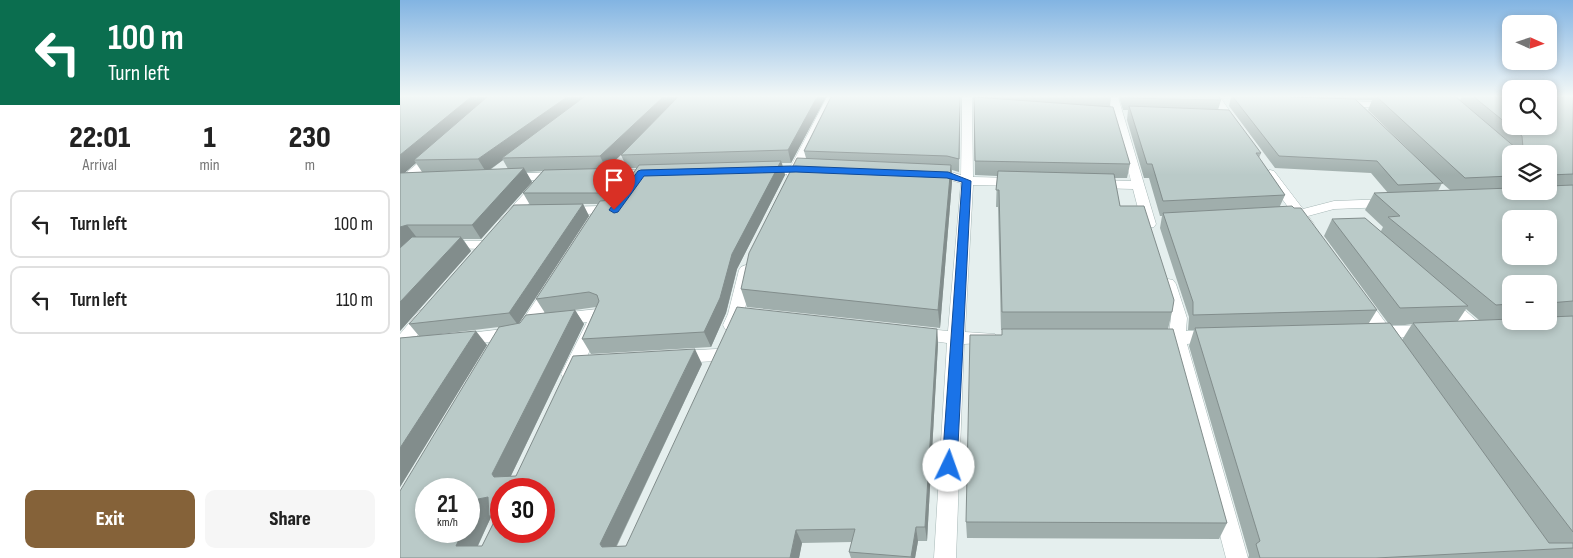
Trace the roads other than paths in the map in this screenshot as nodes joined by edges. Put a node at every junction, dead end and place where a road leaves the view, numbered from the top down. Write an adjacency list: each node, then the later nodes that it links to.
1 (819, 123): 9 (street)
2 (966, 123): 21 (street)
3 (1119, 123): 25 (street)
4 (1228, 123): 5 (street)
5 (1241, 135)
6 (441, 148): 22 (street)
7 (1258, 159): 35 (street)
8 (625, 160): 15 (street)
9 (796, 169): 10 (street); 11 (street); 27 (street)
10 (748, 170)
11 (824, 170)
12 (501, 172): 18 (street)
13 (641, 173): 14 (street); 15 (street); 26 (street)
14 (661, 173)
15 (611, 174): 17 (street)
16 (919, 174): 21 (street)
17 (592, 175)
18 (546, 176): 19 (street); 32 (street)
19 (574, 176)
20 (425, 179): 22 (street)
21 (967, 181): 23 (street); 60 (street)
22 (403, 182)
23 (1027, 182)
24 (1087, 184): 25 (street)
25 (1137, 185): 40 (street)
26 (630, 188)
27 (783, 194)
28 (620, 202): 31 (street)
29 (1402, 202): 30 (street)
30 (1334, 205): 35 (street); 37 (street)
31 (602, 210): 34 (street); 38 (street)
32 (515, 211): 33 (street); 42 (street)
33 (532, 211)
34 (549, 211)
35 (1300, 214): 36 (street); 39 (street)
36 (1281, 216)
37 (1348, 218)
38 (592, 224)
39 (1316, 238)
40 (1155, 242)
41 (428, 245): 42 (street)
42 (486, 245): 44 (street)
43 (754, 253): 50 (street)
44 (474, 259)
45 (1164, 270): 63 (street)
46 (561, 273): 52 (street)
47 (1350, 285): 57 (street)
48 (1435, 293): 54 (street)
49 (437, 302): 66 (street)
50 (736, 314): 51 (street); 69 (street)
51 (756, 316)
52 (530, 323): 58 (street); 72 (street)
53 (1496, 330): 54 (street)
54 (1478, 331): 57 (street)
55 (898, 332): 60 (street)
56 (1364, 332): 57 (street)
57 (1384, 332): 67 (street)
58 (504, 335): 64 (street); 68 (street)
59 (1226, 336): 63 (street)
60 (956, 338): 61 (street); 75 (street)
61 (1004, 338)
62 (1138, 338): 63 (street)
63 (1177, 338): 76 (street)
64 (447, 342)
65 (419, 345): 66 (street)
66 (400, 346)
67 (1395, 348)
68 (494, 352)
69 (717, 355): 70 (street); 73 (street)
70 (664, 357)
71 (593, 362): 72 (street)
72 (575, 363): 74 (street)
73 (709, 373)
74 (563, 390)
75 (944, 558)
76 (1237, 558)

